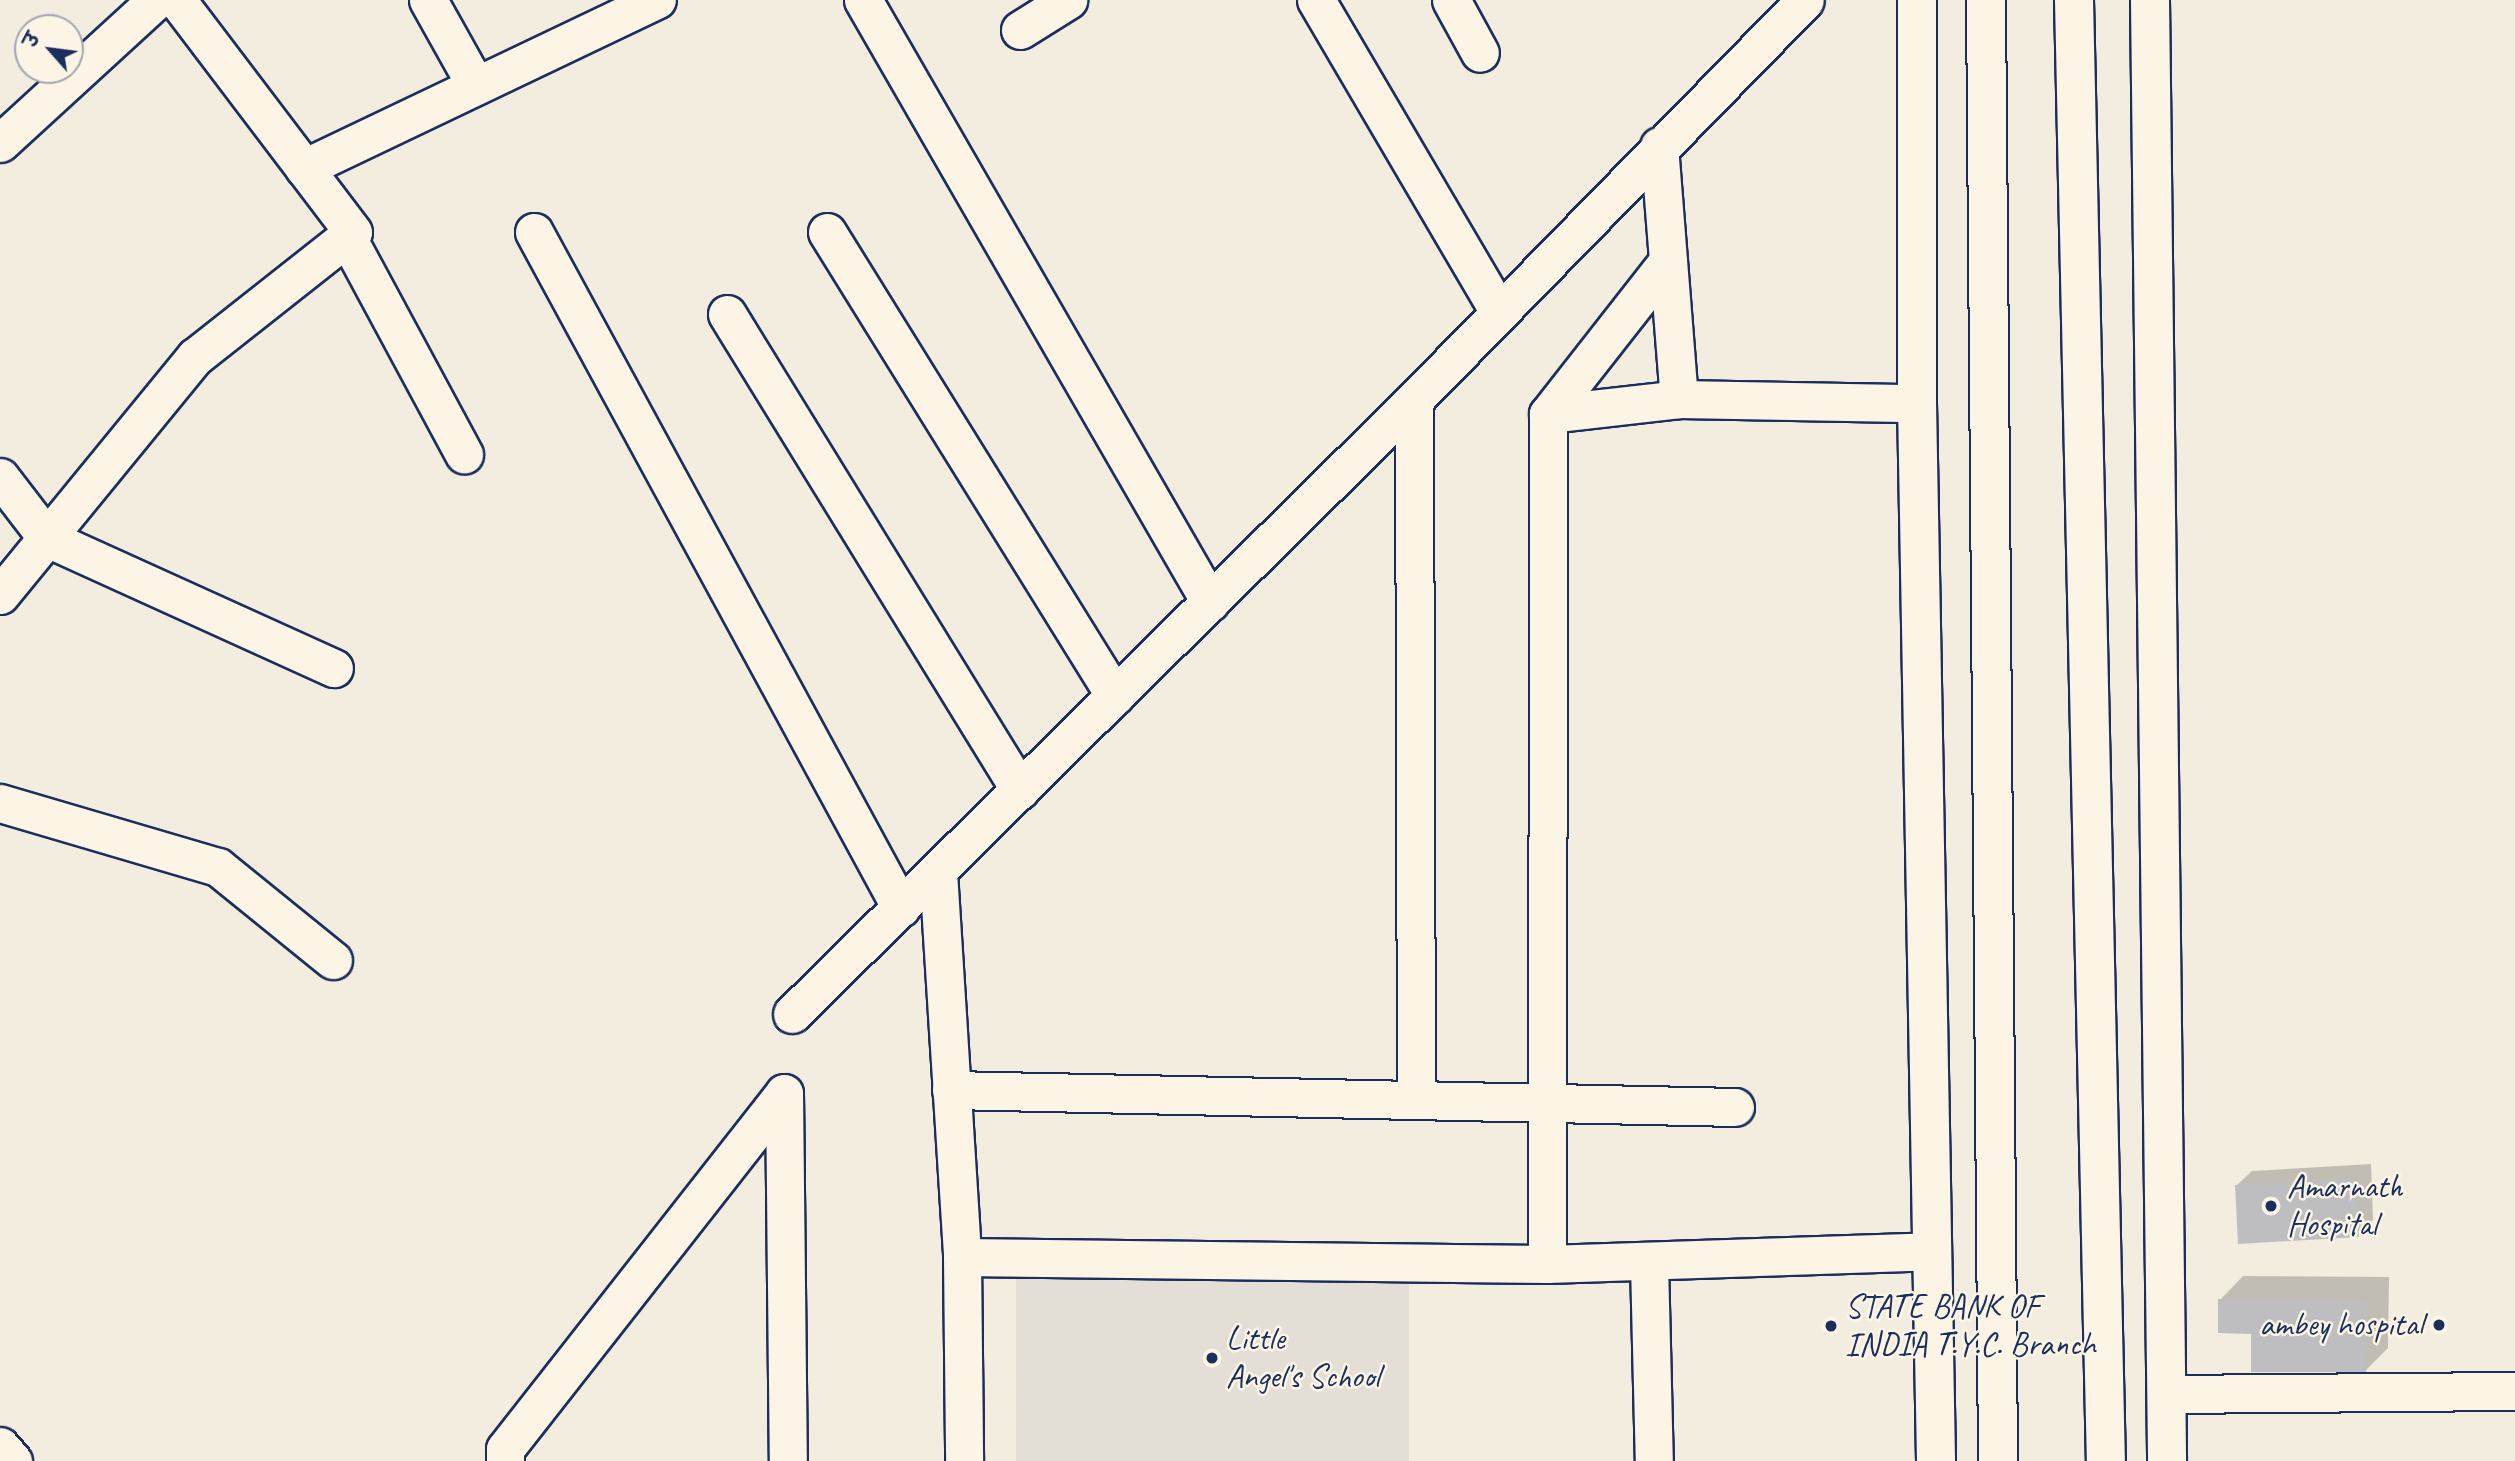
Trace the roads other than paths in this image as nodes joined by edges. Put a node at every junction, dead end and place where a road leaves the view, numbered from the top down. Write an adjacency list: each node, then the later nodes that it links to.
1 (156, 0): 17 (street)
2 (177, 0): 19 (street)
3 (428, 0): 16 (street)
4 (657, 0): 16 (street)
5 (863, 0): 34 (street)
6 (1068, 0): 14 (street)
7 (1316, 0): 24 (street)
8 (1451, 0): 15 (street)
9 (1805, 0): 18 (street)
10 (1917, 0): 28 (main road)
11 (1986, 0): 60 (main road)
12 (2074, 0): 61 (main road)
13 (2150, 0): 52 (main road)
14 (1020, 30)
15 (1480, 53)
16 (476, 86): 19 (street)
17 (0, 143)
18 (1658, 146): 23 (street); 24 (street)
19 (304, 168): 22 (street)
20 (534, 232): 40 (street)
21 (827, 232): 36 (street)
22 (347, 237): 30 (street); 32 (street)
23 (1668, 261): 26 (street); 29 (street)
24 (1499, 312): 27 (street)
25 (727, 314): 37 (street)
26 (1679, 398): 28 (street); 29 (street)
27 (1413, 400): 34 (street); 44 (street)
28 (1917, 402): 47 (main road)
29 (1548, 414): 45 (street)
30 (464, 454)
31 (0, 477): 32 (street)
32 (47, 538): 33 (street); 35 (street)
33 (0, 595)
34 (1210, 602): 36 (street)
35 (334, 668)
36 (1115, 696): 37 (street)
37 (1020, 790): 39 (street)
38 (0, 803): 41 (street)
39 (938, 872): 40 (street); 43 (street)
40 (901, 908): 42 (street)
41 (333, 960)
42 (792, 1014)
43 (951, 1090): 44 (street); 48 (street)
44 (1416, 1100): 45 (street)
45 (1550, 1103): 46 (street); 50 (street)
46 (1735, 1107)
47 (1931, 1251): 49 (street); 59 (main road)
48 (962, 1257): 50 (street); 57 (street)
49 (1649, 1263): 50 (street); 58 (street)
50 (1547, 1264)
51 (2515, 1391): 52 (street)
52 (2167, 1394): 62 (main road)
53 (0, 1446): 54 (street)
54 (13, 1461)
55 (505, 1461): 56 (street)
56 (788, 1461)
57 (964, 1461)
58 (1654, 1461)
59 (1936, 1461)
60 (1998, 1461)
61 (2106, 1461)
62 (2167, 1461)

